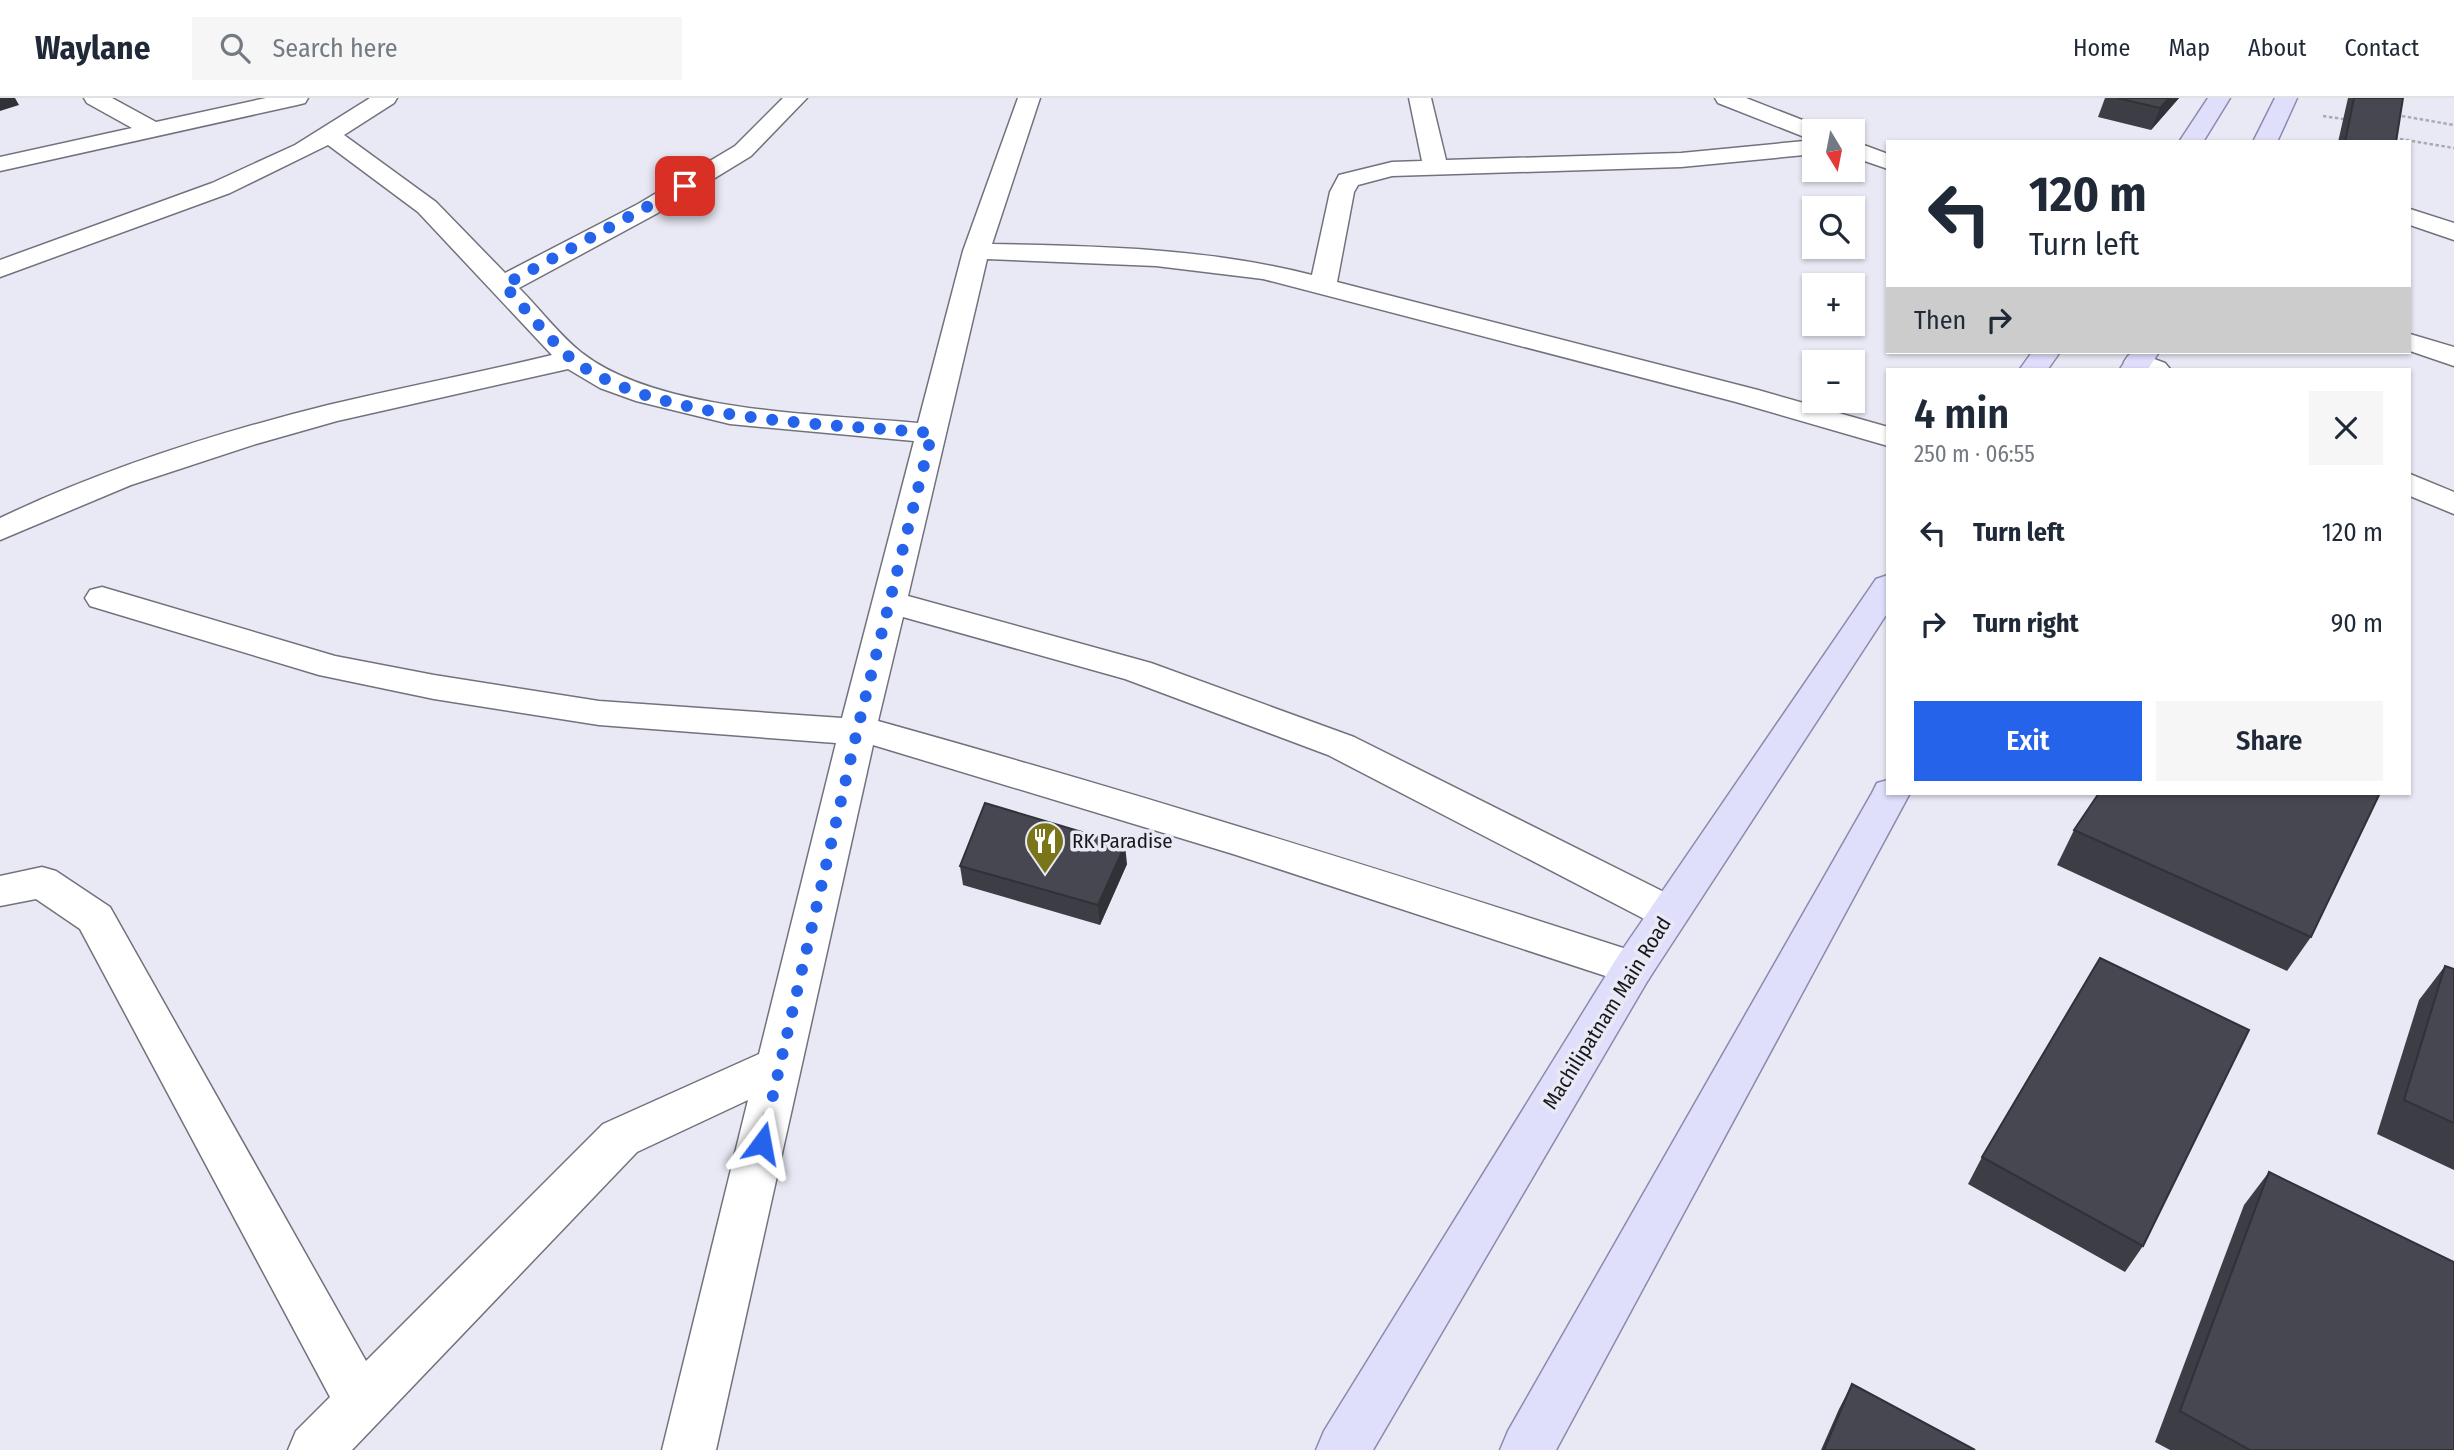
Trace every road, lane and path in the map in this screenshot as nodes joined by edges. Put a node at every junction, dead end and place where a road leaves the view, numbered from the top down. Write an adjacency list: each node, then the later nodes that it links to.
1 (95, 98): 13 (street)
2 (298, 98): 13 (street)
3 (386, 98): 14 (street)
4 (796, 98): 30 (street)
5 (1029, 98): 28 (street)
6 (1420, 98): 25 (street)
7 (1726, 98): 12 (street)
8 (2218, 98): 16 (main road)
9 (2286, 98): 17 (main road)
10 (2393, 115): 11 (path)
11 (2454, 125)
12 (1802, 129)
13 (153, 130): 24 (street)
14 (328, 134): 29 (street); 30 (street)
15 (2391, 137): 18 (path)
16 (2192, 140)
17 (2266, 140)
18 (2408, 140)
19 (2411, 140): 21 (path)
20 (1802, 148): 25 (street)
21 (2454, 148)
22 (1866, 153): 23 (street)
23 (1886, 161)
24 (0, 164)
25 (1436, 168): 31 (street)
26 (2411, 217): 27 (street)
27 (2454, 232)
28 (976, 251): 31 (street); 35 (street)
29 (0, 269)
30 (504, 285): 34 (street)
31 (1324, 285): 36 (street)
32 (2411, 342): 33 (street)
33 (2454, 357)
34 (572, 359): 35 (street); 39 (street)
35 (932, 433): 42 (street)
36 (1886, 437)
37 (2411, 484): 38 (street)
38 (2454, 504)
39 (0, 530)
40 (1886, 589): 46 (main road, Machilipatnam Main Road)
41 (102, 598): 43 (street)
42 (890, 602): 43 (street); 46 (street)
43 (858, 730): 47 (street); 48 (street)
44 (1890, 795): 53 (main road)
45 (0, 891): 49 (street)
46 (1669, 913): 47 (main road, Machilipatnam Main Road)
47 (1633, 968): 52 (main road, Machilipatnam Main Road)
48 (780, 1065): 49 (street); 51 (street)
49 (361, 1403): 50 (street)
50 (315, 1450)
51 (688, 1450)
52 (1343, 1450)
53 (1527, 1450)

